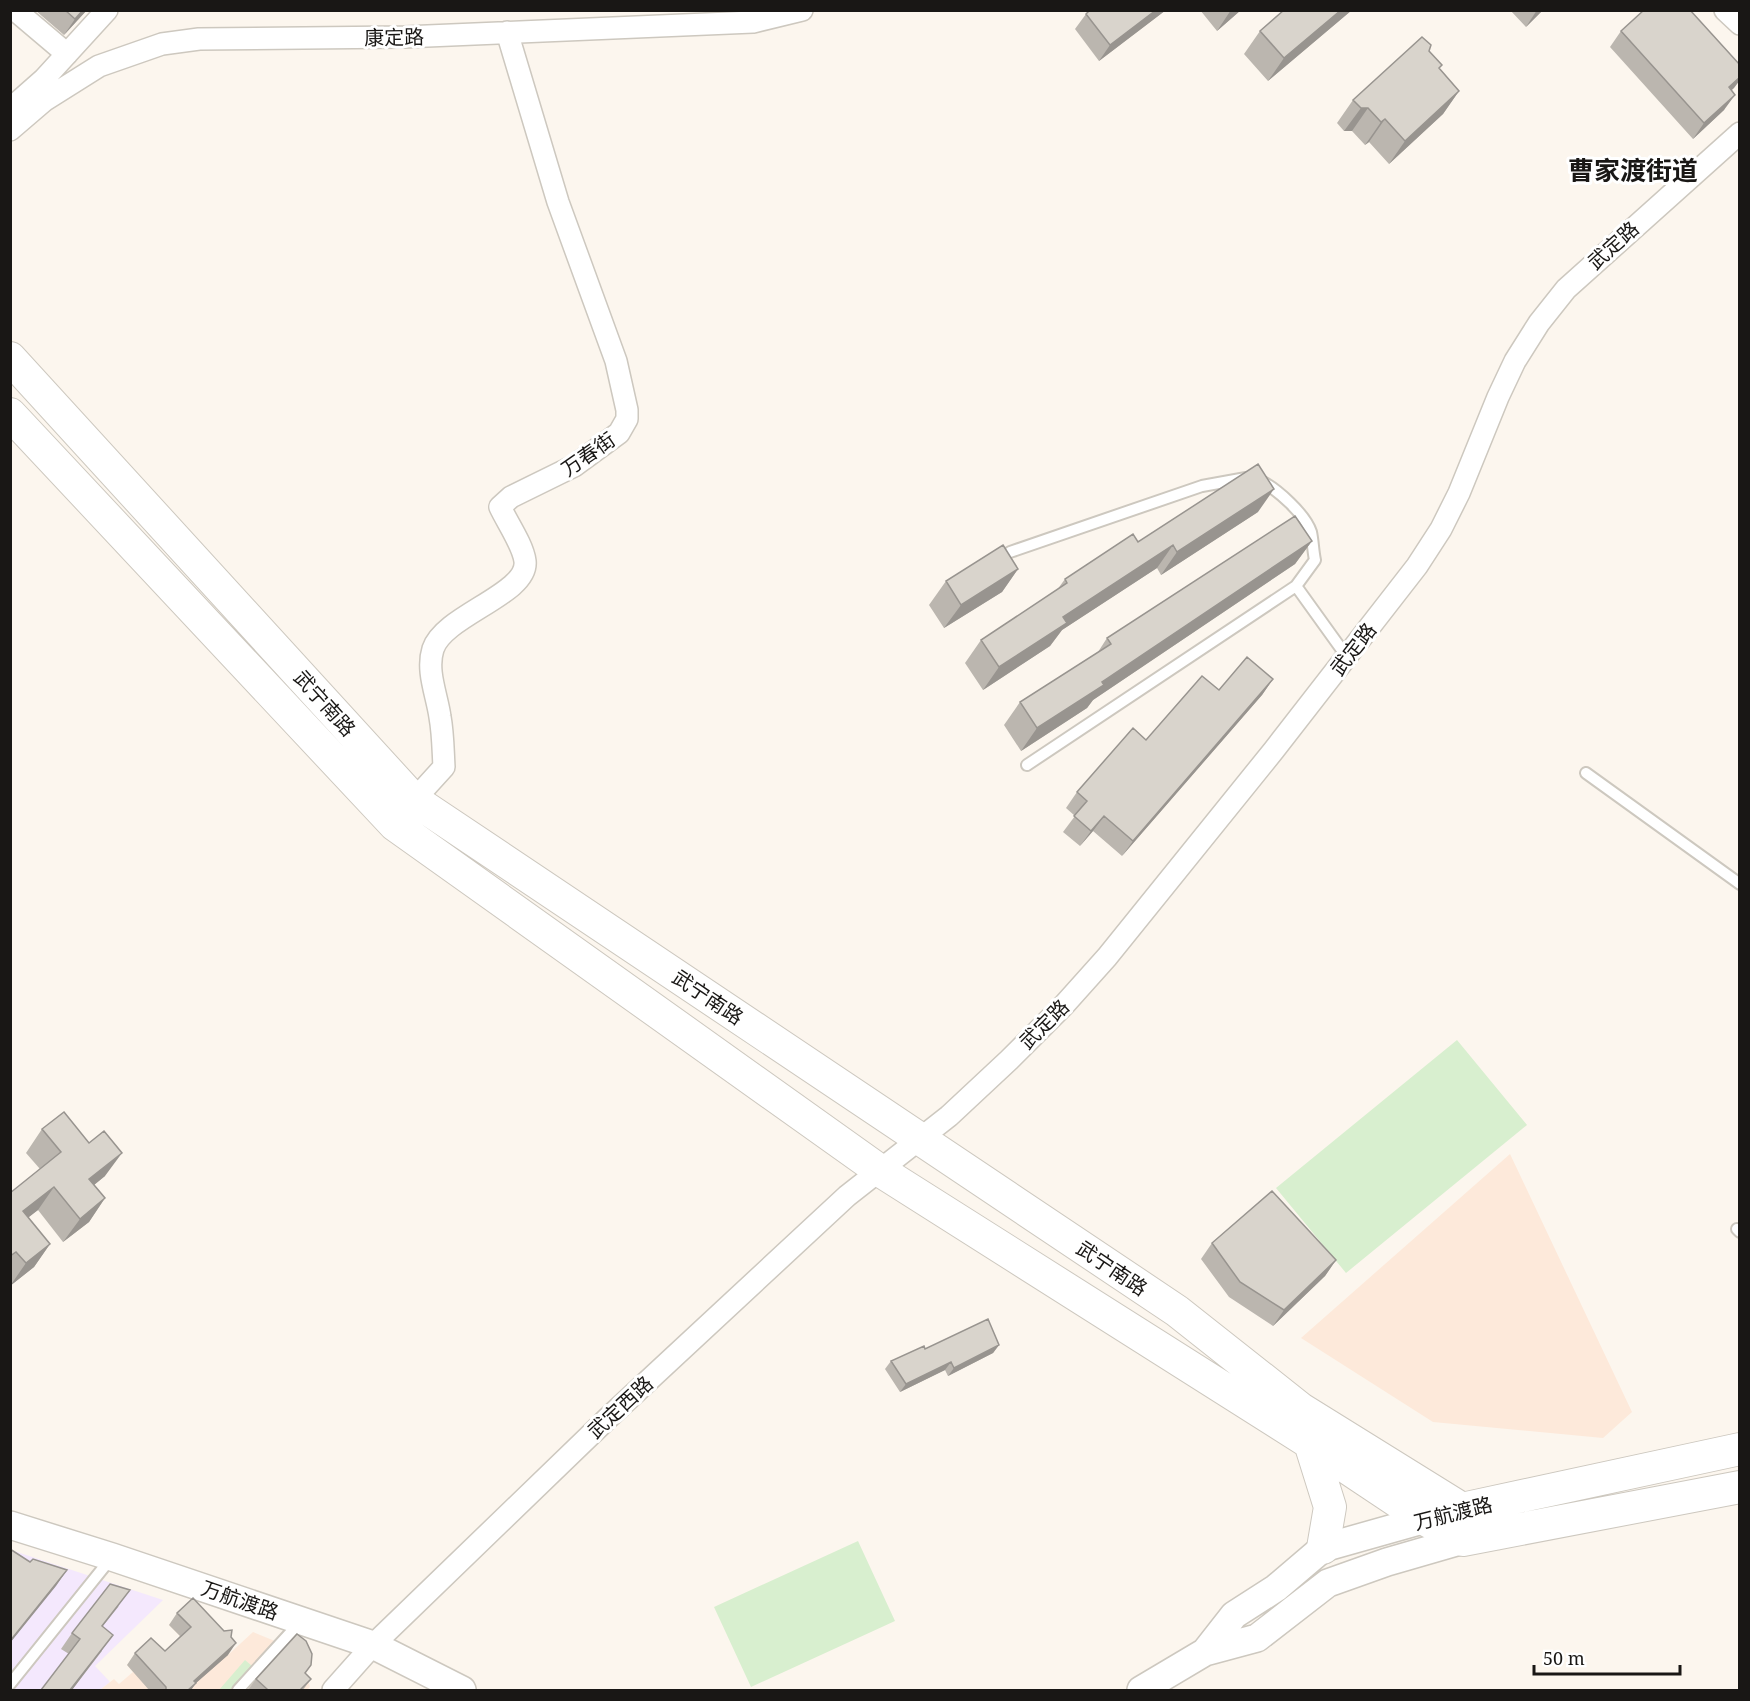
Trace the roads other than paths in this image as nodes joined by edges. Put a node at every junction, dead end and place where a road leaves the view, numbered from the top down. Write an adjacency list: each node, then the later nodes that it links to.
1 (15, 10): 8 (street)
2 (107, 10): 8 (street)
3 (802, 10): 5 (street, 康定路)
4 (1725, 10): 6 (street)
5 (652, 18): 7 (street, 康定路)
6 (1740, 24)
7 (507, 33): 10 (street, 康定路); 19 (street, 万春街)
8 (67, 54): 9 (street)
9 (10, 109)
10 (10, 129)
11 (1740, 133): 16 (street, 武定路)
12 (10, 358): 19 (main road, 武宁南路)
13 (10, 414): 22 (main road, 武宁南路)
14 (1010, 552): 15 (lane)
15 (1296, 585): 16 (lane); 17 (lane)
16 (1347, 657): 21 (street, 武定路)
17 (1027, 765)
18 (1586, 773): 20 (lane)
19 (414, 800): 21 (main road, 武宁南路)
20 (1740, 884)
21 (921, 1139): 22 (street, 武定西路); 26 (main road, 武宁南路)
22 (879, 1170): 23 (main road, 武宁南路); 34 (street, 武定西路)
23 (1310, 1443): 27 (main road, 武宁南路); 31 (main road)
24 (1740, 1449): 26 (main road, 万航渡路)
25 (1740, 1487): 29 (main road, 万航渡路)
26 (1462, 1509): 27 (street, 万航渡路); 29 (main road, 武宁南路)
27 (1424, 1519): 30 (main road, 武宁南路); 31 (street, 万航渡路)
28 (10, 1525): 32 (street, 万航渡路)
29 (1495, 1534): 30 (main road, 万航渡路)
30 (1463, 1540): 35 (street, 万航渡路)
31 (1323, 1548): 35 (street, 万航渡路)
32 (112, 1557): 33 (street, 万航渡路); 36 (lane)
33 (301, 1621): 34 (street, 万航渡路); 37 (lane)
34 (373, 1645): 38 (street, 武定西路); 39 (street, 万航渡路)
35 (1205, 1652): 40 (street, 万航渡路)
36 (10, 1684)
37 (238, 1690)
38 (333, 1690)
39 (462, 1690)
40 (1141, 1690)

